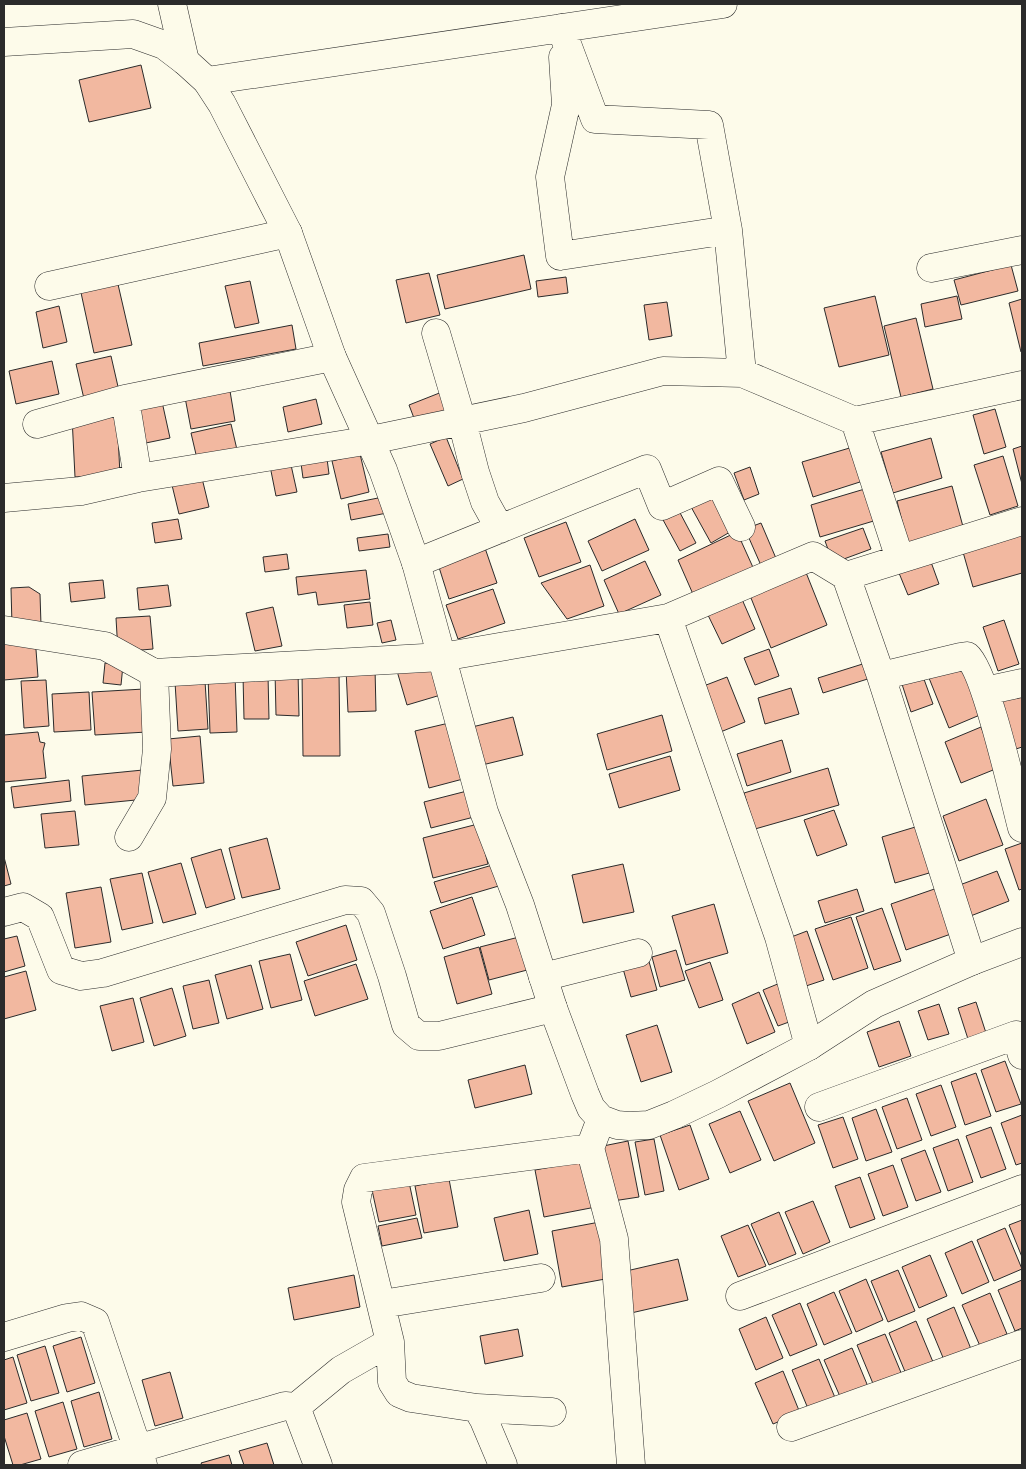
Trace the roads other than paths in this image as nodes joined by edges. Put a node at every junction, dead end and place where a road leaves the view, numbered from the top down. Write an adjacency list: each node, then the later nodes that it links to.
1 (172, 4): 5 (street)
2 (723, 4): 3 (street)
3 (561, 28): 6 (street); 7 (street); 7 (street)
4 (4, 42): 5 (street)
5 (185, 60): 6 (street)
6 (206, 81): 8 (street)
7 (728, 230): 14 (street)
8 (288, 233): 11 (street); 13 (street)
9 (1022, 250): 10 (street)
10 (931, 268)
11 (49, 286)
12 (436, 333): 17 (street)
13 (332, 357): 16 (street); 20 (street)
14 (742, 373): 17 (street); 18 (street)
15 (1022, 385): 18 (street)
16 (125, 399): 19 (street); 21 (street)
17 (462, 421): 20 (street); 25 (street)
18 (855, 421): 26 (street)
19 (37, 424)
20 (371, 440): 21 (street); 27 (street)
21 (138, 478): 22 (street)
22 (4, 498)
23 (1022, 521): 26 (street)
24 (741, 527): 25 (street)
25 (500, 529): 27 (street)
26 (900, 559): 28 (street)
27 (416, 563): 31 (street)
28 (846, 576): 29 (street); 33 (street)
29 (668, 618): 31 (street); 45 (street)
30 (4, 630): 32 (street)
31 (442, 657): 32 (street); 42 (street)
32 (154, 673): 37 (street)
33 (881, 676): 35 (street); 41 (street)
34 (1022, 682): 35 (street)
35 (985, 691): 36 (street)
36 (1022, 828)
37 (129, 837)
38 (4, 912): 43 (street)
39 (1022, 942): 41 (street)
40 (638, 953): 42 (street)
41 (972, 961): 45 (street)
42 (543, 977): 43 (street)
43 (553, 1008): 47 (street)
44 (1020, 1042): 46 (street)
45 (809, 1046): 47 (street)
46 (819, 1107)
47 (601, 1119): 48 (street)
48 (590, 1148): 52 (street); 64 (street)
49 (1022, 1189): 51 (street)
50 (541, 1278): 52 (street)
51 (740, 1296)
52 (382, 1304): 54 (street)
53 (4, 1337): 60 (street)
54 (390, 1342): 56 (street); 57 (street)
55 (1022, 1344): 59 (street)
56 (296, 1407): 60 (street); 62 (street)
57 (477, 1408): 58 (street); 63 (street)
58 (552, 1412)
59 (791, 1427)
60 (140, 1457): 61 (street)
61 (82, 1465)
62 (318, 1465)
63 (503, 1465)
64 (632, 1465)

